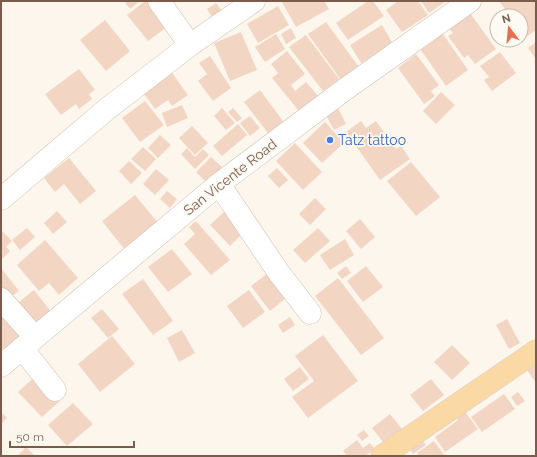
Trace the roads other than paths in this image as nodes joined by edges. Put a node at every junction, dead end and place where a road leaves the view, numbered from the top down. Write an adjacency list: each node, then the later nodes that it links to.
1 (160, 1): 4 (street)
2 (254, 1): 4 (street)
3 (470, 1): 5 (street, San Vicente Road)
4 (190, 45): 6 (street)
5 (219, 184): 8 (street); 9 (street, San Vicente Road)
6 (1, 199)
7 (1, 300): 9 (street)
8 (310, 313)
9 (28, 343): 11 (street, San Vicente Road); 12 (street)
10 (536, 351): 13 (main road)
11 (1, 366)
12 (55, 390)
13 (382, 456)

